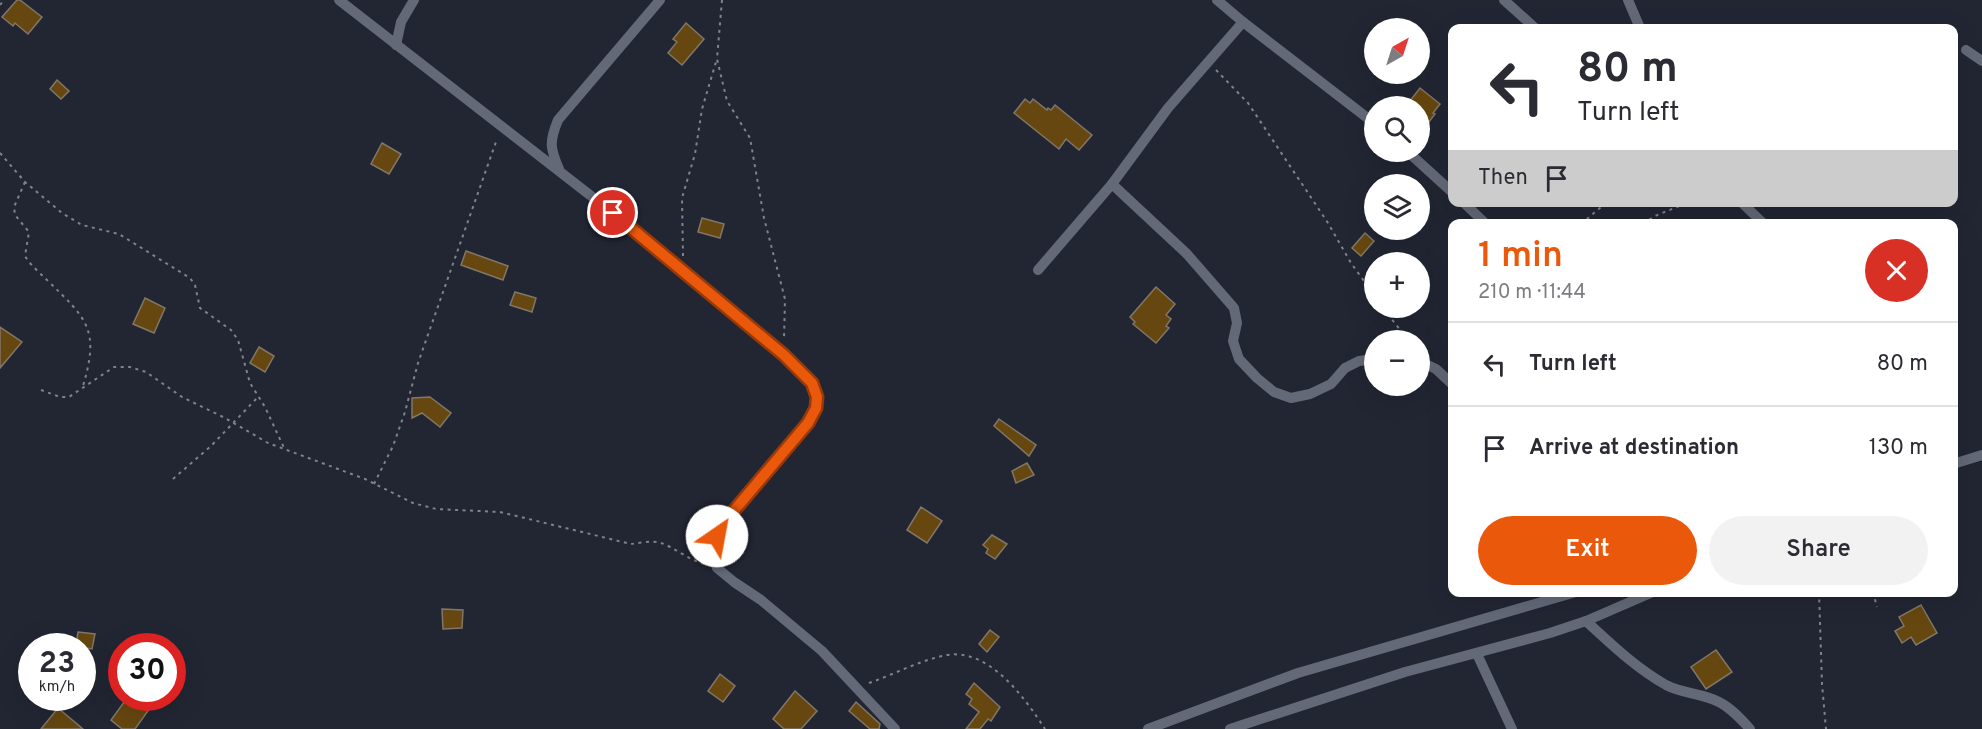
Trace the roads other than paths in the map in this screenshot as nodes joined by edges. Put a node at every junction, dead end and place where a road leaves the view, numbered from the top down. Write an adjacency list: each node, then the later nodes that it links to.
1 (339, 0): 10 (street)
2 (414, 0): 10 (street)
3 (660, 0): 15 (street)
4 (1217, 0): 7 (street)
5 (1504, 0): 8 (street)
6 (1628, 0): 9 (street)
7 (1243, 22): 13 (street); 16 (street)
8 (1531, 24)
9 (1638, 24)
10 (396, 45): 15 (street)
11 (1966, 50): 12 (street)
12 (1982, 61)
13 (1364, 115)
14 (1419, 162): 17 (street)
15 (559, 170): 32 (street)
16 (1112, 184): 22 (street); 23 (street)
17 (1448, 188)
18 (1468, 207): 20 (street)
19 (1746, 207): 21 (street)
20 (1481, 219)
21 (1759, 219)
22 (1038, 270)
23 (1364, 360)
24 (1430, 366): 25 (street)
25 (1448, 380)
26 (1982, 455): 27 (street)
27 (1958, 462)
28 (1559, 597): 33 (street)
29 (1641, 597): 30 (street)
30 (1586, 621): 31 (street); 36 (street)
31 (1478, 654): 34 (street); 35 (street)
32 (895, 729)
33 (1148, 729)
34 (1230, 729)
35 (1512, 729)
36 (1750, 729)

